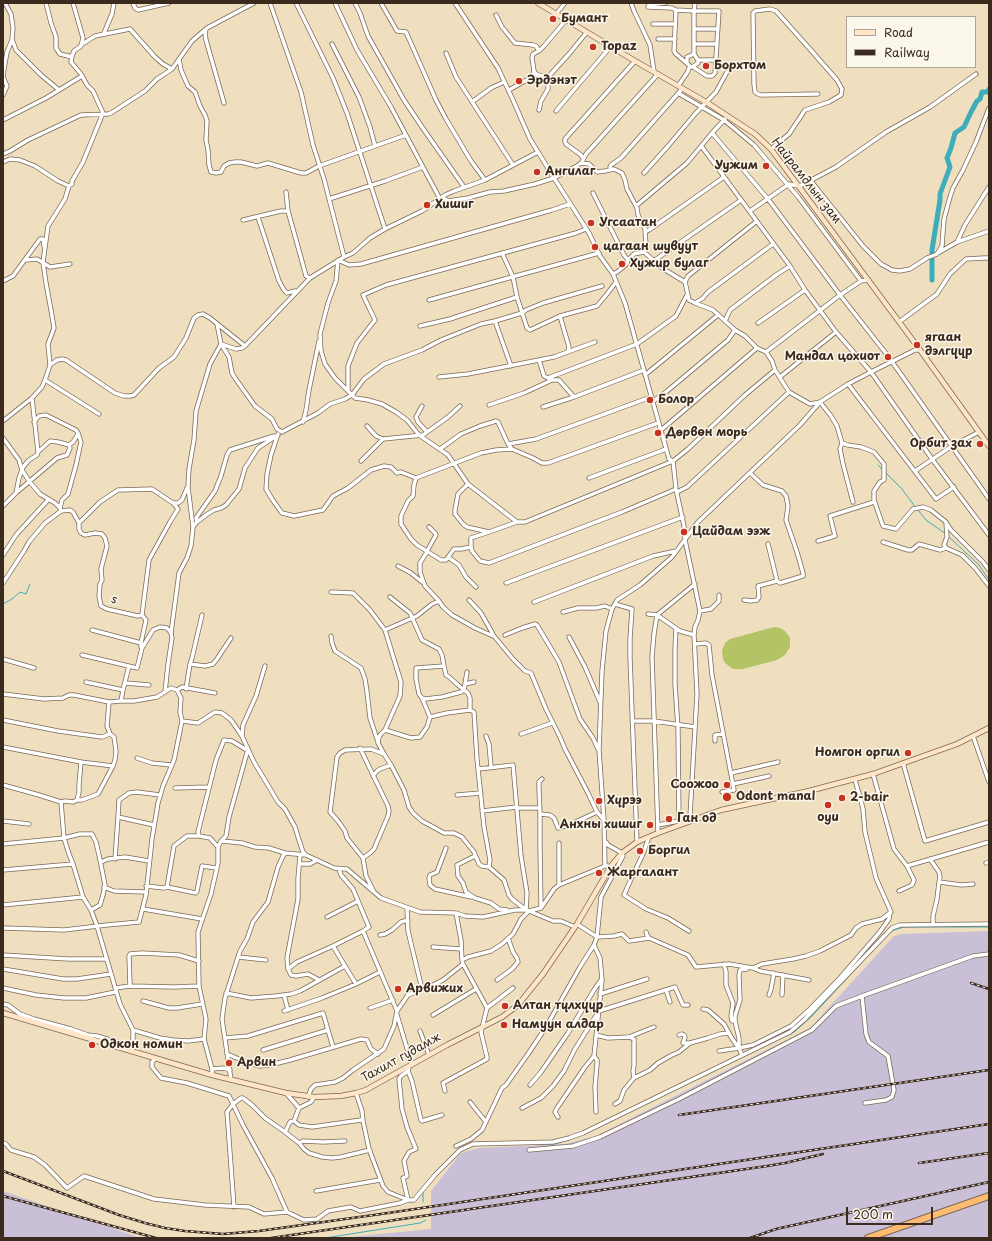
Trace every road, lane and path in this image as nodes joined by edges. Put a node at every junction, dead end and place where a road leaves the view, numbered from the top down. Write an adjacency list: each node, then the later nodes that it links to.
1 (5, 3): 32 (street)
2 (46, 3): 43 (street)
3 (73, 3): 38 (street)
4 (114, 3): 31 (street)
5 (133, 3): 6 (street)
6 (169, 3)
7 (254, 3): 27 (street)
8 (270, 3): 86 (street)
9 (296, 3): 79 (street)
10 (335, 3): 75 (street)
11 (354, 3): 100 (street)
12 (381, 3): 94 (street)
13 (455, 3): 57 (street)
14 (538, 3): 22 (main road, Найрамдлын зам)
15 (631, 3): 53 (street)
16 (666, 3): 20 (street)
17 (672, 3): 20 (street)
18 (695, 3): 21 (street)
19 (563, 4): 22 (street)
20 (675, 9): 21 (street); 26 (street)
21 (694, 10): 28 (street); 29 (street)
22 (556, 14): 24 (main road, Найрамдлын зам)
23 (496, 15): 40 (street)
24 (566, 20): 30 (main road, Найрамдлын зам); 40 (street)
25 (653, 24): 26 (street)
26 (675, 24): 34 (street)
27 (207, 28): 44 (street); 66 (street)
28 (694, 28): 29 (street); 36 (street)
29 (718, 29): 37 (street)
30 (587, 32): 39 (main road, Найрамдлын зам); 56 (street)
31 (104, 33): 38 (street); 50 (street)
32 (12, 39): 59 (street); 63 (street)
33 (658, 39): 34 (street)
34 (675, 39): 48 (street)
35 (332, 44): 76 (street)
36 (694, 44): 37 (street); 42 (street)
37 (717, 44): 46 (street)
38 (81, 46): 43 (street)
39 (611, 46): 47 (main road, Найрамдлын зам); 70 (street)
40 (539, 51): 51 (street)
41 (446, 54): 64 (street)
42 (694, 54): 45 (street); 48 (street)
43 (72, 57): 55 (street)
44 (179, 59): 50 (street); 86 (street)
45 (698, 60): 46 (street); 49 (street)
46 (716, 60): 49 (street)
47 (635, 61): 53 (main road, Найрамдлын зам); 82 (street)
48 (687, 63): 49 (street)
49 (691, 67): 58 (street)
50 (172, 70): 71 (street)
51 (534, 71): 56 (street); 60 (street)
52 (727, 72): 65 (street)
53 (656, 73): 58 (main road, Найрамдлын зам); 82 (street)
54 (976, 74): 95 (street)
55 (82, 76): 59 (street); 71 (street)
56 (545, 77): 69 (street)
57 (504, 82): 60 (street); 64 (street)
58 (680, 87): 61 (street); 65 (main road, Найрамдлын зам)
59 (58, 90): 73 (street)
60 (509, 90): 80 (street)
61 (678, 93): 67 (street); 89 (street)
62 (818, 94): 78 (street)
63 (3, 96)
64 (472, 102): 85 (street)
65 (706, 102): 67 (street); 72 (main road, Найрамдлын зам)
66 (224, 103)
67 (701, 107): 72 (street); 91 (street)
68 (989, 108): 125 (street)
69 (540, 110)
70 (556, 111)
71 (103, 113): 81 (street); 97 (street)
72 (726, 118): 74 (street); 78 (main road, Найрамдлын зам); 90 (street)
73 (3, 120)
74 (712, 133): 77 (street); 105 (street)
75 (406, 135): 76 (street); 87 (street)
76 (375, 146): 79 (street)
77 (702, 147): 92 (street); 109 (street)
78 (771, 149): 88 (main road, Найрамдлын зам)
79 (359, 152): 86 (street); 98 (street)
80 (538, 152): 85 (street); 93 (street)
81 (3, 154)
82 (583, 158): 84 (street)
83 (3, 162): 97 (street)
84 (581, 163): 89 (street); 93 (street)
85 (513, 165): 94 (street)
86 (319, 166): 106 (street)
87 (423, 166): 98 (street); 104 (street)
88 (784, 166): 90 (street); 99 (main road, Найрамдлын зам)
89 (611, 169): 109 (street)
90 (776, 170): 96 (street)
91 (644, 173)
92 (724, 177): 107 (street); 117 (street)
93 (554, 178): 104 (street); 108 (street)
94 (485, 180): 100 (street)
95 (811, 181): 99 (street); 125 (street)
96 (788, 185): 99 (street); 105 (street); 139 (street)
97 (69, 186): 121 (street)
98 (370, 186): 106 (street); 115 (street)
99 (798, 186): 138 (main road, Найрамдлын зам)
100 (464, 187): 104 (street)
101 (989, 187): 119 (street)
102 (286, 192): 110 (street)
103 (593, 193): 130 (street)
104 (440, 199): 115 (street)
105 (768, 199): 111 (street); 147 (street)
106 (329, 200): 126 (street)
107 (741, 200): 111 (street); 131 (street)
108 (570, 204): 116 (street); 129 (street)
109 (636, 206): 117 (street)
110 (288, 211): 112 (street); 137 (street)
111 (750, 211): 114 (street)
112 (258, 217): 113 (street); 144 (street)
113 (243, 220)
114 (757, 221): 120 (street); 142 (street)
115 (385, 229): 126 (street)
116 (586, 229): 123 (street); 124 (street)
117 (645, 229): 122 (street)
118 (989, 231): 119 (street)
119 (957, 242): 125 (street)
120 (774, 244): 134 (street); 150 (street)
121 (44, 250): 128 (street); 132 (street)
122 (644, 252): 130 (street); 131 (street)
123 (502, 253): 136 (street); 185 (street)
124 (599, 253): 135 (street); 136 (street)
125 (936, 254)
126 (344, 257): 129 (street)
127 (989, 258): 157 (street)
128 (26, 260): 132 (street); 140 (street)
129 (338, 260): 137 (street); 163 (street)
130 (628, 260): 135 (street)
131 (655, 260): 142 (street)
132 (43, 262): 133 (street); 174 (street)
133 (70, 264)
134 (790, 266): 145 (street); 156 (street)
135 (613, 274): 141 (street)
136 (513, 277): 148 (street); 149 (street)
137 (310, 278): 144 (street)
138 (869, 280): 139 (street); 157 (main road, Найрамдлын зам)
139 (861, 281): 147 (street)
140 (3, 282)
141 (616, 282): 154 (street); 166 (street)
142 (684, 282): 146 (street)
143 (602, 286): 152 (street)
144 (298, 290): 167 (street)
145 (805, 290): 151 (street); 159 (street)
146 (687, 295): 150 (street); 166 (street)
147 (840, 295): 151 (street); 173 (street)
148 (517, 297): 152 (street); 160 (street)
149 (429, 300)
150 (695, 303): 153 (street)
151 (821, 310): 162 (street); 171 (street)
152 (522, 314): 154 (street); 155 (street)
153 (718, 315): 156 (street); 179 (street)
154 (560, 316): 170 (street)
155 (495, 321): 175 (street); 187 (street)
156 (725, 321): 161 (street)
157 (899, 322): 169 (main road, Найрамдлын зам)
158 (217, 324): 165 (street); 167 (street); 174 (street)
159 (758, 324)
160 (420, 326)
161 (735, 330): 168 (street); 191 (street)
162 (836, 332): 178 (street); 181 (street)
163 (320, 334): 185 (street); 200 (street)
164 (595, 342): 170 (street)
165 (221, 344): 167 (street); 204 (street); 232 (street)
166 (637, 344): 176 (street); 182 (street)
167 (245, 346)
168 (758, 348): 171 (street); 203 (street)
169 (920, 350): 173 (street); 206 (main road, Найрамдлын зам)
170 (568, 351): 172 (street)
171 (766, 352): 177 (street)
172 (539, 360): 175 (street); 182 (street)
173 (891, 362): 178 (street); 215 (street)
174 (50, 365): 183 (street)
175 (511, 366): 180 (street)
176 (644, 370): 179 (street); 188 (street)
177 (774, 370): 181 (street); 223 (street)
178 (871, 372): 184 (street); 221 (street)
179 (645, 375): 189 (street)
180 (438, 377)
181 (780, 377): 186 (street)
182 (550, 379): 188 (street); 193 (street)
183 (45, 380): 190 (street); 197 (street)
184 (848, 384): 192 (street); 226 (street)
185 (348, 390): 187 (street)
186 (790, 392): 192 (street); 234 (street)
187 (352, 395): 200 (street); 209 (street)
188 (574, 397): 196 (street)
189 (651, 397): 191 (street); 213 (street)
190 (32, 398): 198 (street); 199 (street)
191 (652, 402): 201 (street)
192 (820, 402): 212 (street); 227 (street)
193 (490, 405)
194 (422, 406): 205 (street)
195 (460, 406): 205 (street)
196 (543, 406)
197 (99, 414)
198 (3, 421)
199 (34, 422): 207 (street); 220 (street)
200 (302, 422): 204 (street)
201 (658, 423): 203 (street); 218 (street)
202 (368, 426): 211 (street)
203 (660, 431): 219 (street)
204 (282, 432): 208 (street)
205 (427, 432): 209 (street)
206 (979, 432): 215 (street); 216 (main road, Найрамдлын зам)
207 (78, 433): 214 (street); 242 (street)
208 (278, 434): 228 (street); 244 (street); 244 (street)
209 (419, 435): 211 (street); 217 (street)
210 (3, 438): 225 (street)
211 (383, 439): 222 (street)
212 (842, 442): 238 (street); 239 (street)
213 (508, 444): 217 (street); 218 (street)
214 (69, 445): 220 (street); 230 (street)
215 (952, 446): 221 (street); 236 (street)
216 (989, 446)
217 (440, 449): 224 (street)
218 (512, 449): 224 (street)
219 (666, 449): 223 (street); 229 (street)
220 (38, 452): 225 (street)
221 (932, 459): 226 (street); 233 (street)
222 (360, 461)
223 (673, 461): 234 (street); 245 (street)
224 (453, 463): 228 (street); 231 (street)
225 (22, 470): 230 (street); 235 (street)
226 (915, 471): 233 (street)
227 (750, 473): 252 (street); 264 (street)
228 (416, 478): 258 (street)
229 (589, 478)
230 (29, 481): 235 (street); 237 (street)
231 (468, 484): 245 (street); 250 (street)
232 (188, 487): 240 (street); 248 (street)
233 (954, 487): 251 (street)
234 (677, 490): 243 (street); 256 (street)
235 (16, 493): 241 (street)
236 (989, 499)
237 (48, 500): 242 (street); 260 (street)
238 (853, 502)
239 (874, 502): 246 (street); 253 (street)
240 (173, 504): 247 (street); 283 (street)
241 (3, 506)
242 (60, 509): 247 (street); 265 (street)
243 (683, 517): 252 (street); 266 (street)
244 (197, 522): 248 (street)
245 (517, 522): 250 (street)
246 (946, 522): 257 (street); 263 (street)
247 (79, 523): 283 (street, s)
248 (193, 527): 290 (street)
249 (429, 527): 258 (street)
250 (489, 532): 256 (street)
251 (989, 535)
252 (685, 540): 259 (street); 267 (street)
253 (818, 541)
254 (883, 542): 257 (street)
255 (768, 544): 264 (street)
256 (471, 547): 261 (street)
257 (946, 548): 269 (street)
258 (427, 551): 261 (street); 268 (street)
259 (676, 551): 277 (street); 278 (street)
260 (3, 555)
261 (448, 557): 270 (street)
262 (398, 566): 268 (street)
263 (989, 570)
264 (777, 581): 275 (street)
265 (3, 583)
266 (506, 583)
267 (695, 584): 280 (street); 285 (street)
268 (425, 586): 276 (street)
269 (989, 586)
270 (476, 587)
271 (331, 592): 289 (street)
272 (719, 595): 280 (street)
273 (390, 597): 286 (street)
274 (469, 600): 294 (street)
275 (744, 600)
276 (439, 601): 286 (street); 294 (street)
277 (534, 602)
278 (615, 604): 279 (street); 328 (street)
279 (612, 609): 281 (street); 323 (street)
280 (700, 611): 292 (street)
281 (563, 612)
282 (648, 614): 285 (street)
283 (142, 615): 297 (street)
284 (202, 615): 302 (street)
285 (657, 615): 287 (street); 329 (street)
286 (412, 618): 289 (street); 305 (street)
287 (676, 628): 292 (street); 331 (street)
288 (92, 630): 297 (street)
289 (385, 630): 334 (street)
290 (171, 632): 299 (street); 317 (street)
291 (505, 635): 346 (street)
292 (694, 635): 298 (street)
293 (331, 636): 342 (street)
294 (494, 636): 330 (street)
295 (569, 637): 323 (street)
296 (231, 638): 302 (street)
297 (141, 643): 299 (street)
298 (695, 644): 332 (street); 337 (street)
299 (142, 648): 303 (street)
300 (82, 654): 303 (street)
301 (3, 659): 306 (street)
302 (190, 664): 313 (street)
303 (129, 666): 309 (street)
304 (265, 666): 338 (street)
305 (444, 666): 316 (street); 320 (street)
306 (34, 668)
307 (467, 672): 311 (street)
308 (86, 682): 314 (street)
309 (125, 682): 312 (street); 314 (street)
310 (474, 682): 311 (street)
311 (465, 684): 316 (street)
312 (149, 685)
313 (186, 688): 315 (street); 318 (street)
314 (123, 690): 321 (street)
315 (177, 690): 317 (street); 327 (street)
316 (464, 690): 320 (street); 324 (street)
317 (165, 692): 321 (street)
318 (215, 693)
319 (3, 694): 322 (street)
320 (422, 698): 325 (street)
321 (121, 701): 322 (street)
322 (109, 702): 335 (street)
323 (601, 703): 346 (street)
324 (470, 710): 325 (street); 356 (street)
325 (430, 718): 334 (street)
326 (3, 720): 335 (street)
327 (182, 721): 338 (street); 352 (street)
328 (632, 721): 329 (street); 394 (street)
329 (654, 721): 331 (street); 387 (street)
330 (552, 723): 336 (street); 378 (street)
331 (677, 724): 332 (street); 383 (street)
332 (695, 727): 383 (street)
333 (989, 728): 340 (main road, Тахилт гудамж)
334 (385, 730): 342 (street)
335 (110, 734): 354 (street)
336 (521, 734)
337 (724, 734): 341 (street); 358 (street)
338 (242, 736): 345 (street)
339 (486, 736): 355 (street)
340 (973, 736): 351 (main road, Тахилт гудамж); 357 (street)
341 (715, 741)
342 (378, 743): 347 (street)
343 (3, 747): 349 (street)
344 (360, 748): 347 (street); 360 (street); 406 (street)
345 (248, 749): 367 (street); 392 (street); 403 (street)
346 (598, 750): 382 (street)
347 (384, 754): 353 (street)
348 (137, 758): 352 (street)
349 (81, 762): 354 (street); 373 (street)
350 (778, 762): 358 (street)
351 (903, 763): 359 (main road, Тахилт гудамж); 384 (street)
352 (171, 765): 371 (street)
353 (391, 765): 360 (street); 404 (street)
354 (113, 766): 373 (street)
355 (491, 767): 356 (street); 375 (street)
356 (479, 769): 370 (street)
357 (988, 772): 364 (street)
358 (731, 773): 365 (street)
359 (873, 774): 363 (main road, Тахилт гудамж); 415 (street)
360 (373, 776): 406 (street)
361 (770, 776): 365 (street)
362 (542, 779): 376 (street)
363 (855, 780): 388 (main road, Тахилт гудамж); 439 (street)
364 (989, 782)
365 (733, 784): 369 (street)
366 (3, 785): 374 (street)
367 (208, 787): 368 (street); 389 (street)
368 (175, 788)
369 (722, 792)
370 (481, 793): 372 (street); 377 (street)
371 (160, 795): 380 (street); 386 (street)
372 (457, 795)
373 (77, 800): 374 (street)
374 (61, 802): 391 (street)
375 (517, 808): 376 (street); 377 (street); 437 (street)
376 (540, 808): 379 (street)
377 (482, 811): 416 (street)
378 (597, 812): 379 (street); 382 (street)
379 (540, 814): 434 (street)
380 (118, 816): 386 (street); 405 (street)
381 (3, 820): 385 (street)
382 (604, 820): 393 (street)
383 (679, 821): 387 (street)
384 (989, 822)
385 (29, 824)
386 (154, 825): 409 (street)
387 (658, 825): 388 (street)
388 (658, 833): 390 (main road, Тахилт гудамж)
389 (199, 836): 398 (street); 425 (street)
390 (649, 837): 394 (main road, Тахилт гудамж); 449 (street)
391 (64, 838): 397 (street); 410 (street); 411 (street)
392 (222, 841): 398 (street); 401 (street)
393 (605, 841): 400 (street); 413 (street)
394 (637, 842): 400 (main road, Тахилт гудамж)
395 (989, 842): 407 (street)
396 (559, 843): 422 (street)
397 (3, 844)
398 (218, 847): 417 (street)
399 (446, 848): 430 (street)
400 (622, 852): 414 (main road, Тахилт гудамж); 453 (street)
401 (285, 853): 402 (street); 462 (street)
402 (300, 855): 403 (street); 412 (street)
403 (306, 855): 408 (street)
404 (476, 856): 416 (street); 430 (street)
405 (115, 858): 409 (street); 410 (street)
406 (363, 858): 429 (street)
407 (930, 859): 415 (street); 420 (street)
408 (317, 860): 412 (street); 418 (street)
409 (149, 861): 423 (street)
410 (101, 862): 424 (street)
411 (73, 864): 419 (street); 428 (street)
412 (300, 864): 471 (street)
413 (605, 866): 414 (street); 422 (street)
414 (611, 866): 446 (main road, Тахилт гудамж)
415 (907, 866): 426 (street)
416 (489, 867): 437 (street)
417 (216, 868): 425 (street); 442 (street)
418 (339, 869): 429 (street); 431 (street)
419 (3, 870)
420 (939, 882): 421 (street); 444 (street)
421 (973, 884)
422 (559, 885): 434 (street)
423 (146, 886): 425 (street); 427 (street)
424 (104, 887): 427 (street); 436 (street)
425 (167, 887)
426 (899, 891)
427 (146, 892): 435 (street)
428 (84, 897): 432 (street); 436 (street)
429 (380, 898): 433 (street)
430 (478, 899): 438 (street)
431 (358, 901): 441 (street); 450 (street)
432 (3, 905)
433 (407, 908): 440 (street); 443 (street)
434 (541, 908): 437 (street)
435 (143, 909): 442 (street); 447 (street)
436 (91, 910): 447 (street)
437 (528, 910): 438 (street); 446 (street); 454 (street)
438 (510, 911): 440 (street)
439 (890, 912): 469 (street); 525 (street)
440 (456, 913): 459 (street)
441 (327, 917)
442 (202, 919): 465 (street)
443 (408, 920): 452 (street); 488 (street)
444 (933, 924): 445 (street); 531 (street)
445 (989, 924)
446 (576, 925): 453 (street); 511 (main road, Тахилт гудамж)
447 (97, 926): 448 (street); 463 (street)
448 (3, 928)
449 (690, 930)
450 (363, 931): 457 (street); 472 (street)
451 (646, 932): 455 (street)
452 (380, 935)
453 (597, 936): 455 (street); 456 (street)
454 (508, 938): 466 (street); 478 (street)
455 (649, 938): 467 (street)
456 (594, 945): 479 (street); 557 (street)
457 (333, 946): 468 (street); 471 (street)
458 (433, 947): 459 (street)
459 (461, 949): 466 (street)
460 (989, 954): 495 (street)
461 (3, 955): 463 (street)
462 (238, 957): 464 (street); 490 (street)
463 (107, 959): 474 (street)
464 (266, 960)
465 (199, 961): 482 (street); 483 (street)
466 (462, 962): 486 (street); 488 (street)
467 (724, 964): 469 (street); 509 (street)
468 (345, 966): 477 (street); 481 (street)
469 (753, 968): 473 (street); 509 (street)
470 (3, 969): 474 (street)
471 (288, 969): 477 (street)
472 (380, 972): 481 (street); 496 (street)
473 (774, 973): 475 (street); 494 (street)
474 (111, 974): 487 (street)
475 (783, 975): 480 (street); 492 (street)
476 (647, 979): 491 (street)
477 (319, 980): 493 (street)
478 (497, 980)
479 (602, 980): 491 (street); 540 (street)
480 (809, 980)
481 (356, 984): 493 (street)
482 (130, 986): 483 (street); 487 (street)
483 (199, 986): 500 (street)
484 (3, 988): 487 (street)
485 (513, 988): 503 (street)
486 (476, 989): 503 (street); 508 (street)
487 (115, 990): 512 (street)
488 (422, 990): 507 (street)
489 (666, 990): 498 (street); 501 (street); 505 (street)
490 (226, 993): 493 (street); 520 (street)
491 (600, 994): 505 (street)
492 (782, 994)
493 (284, 995)
494 (769, 995)
495 (862, 996): 547 (street); 564 (street)
496 (392, 1000): 502 (street); 507 (street)
497 (143, 1001): 500 (street)
498 (670, 1002)
499 (3, 1004): 518 (street)
500 (202, 1004): 521 (street)
501 (688, 1005)
502 (370, 1008)
503 (487, 1008): 511 (street)
504 (703, 1009): 515 (street)
505 (599, 1011): 516 (street); 551 (street)
506 (3, 1012): 518 (main road, Тахилт гудамж)
507 (397, 1012): 529 (street); 534 (street)
508 (433, 1015)
509 (735, 1021): 525 (street)
510 (654, 1027): 519 (street)
511 (482, 1028): 530 (main road, Тахилт гудамж); 541 (street)
512 (133, 1030): 521 (street); 523 (street)
513 (328, 1030): 520 (street); 524 (street); 526 (street)
514 (420, 1031): 530 (street)
515 (729, 1033): 522 (street); 525 (street)
516 (596, 1035): 519 (street); 532 (street)
517 (679, 1035): 522 (street)
518 (87, 1036): 523 (main road, Тахилт гудамж)
519 (629, 1037): 538 (street)
520 (225, 1038): 528 (street)
521 (204, 1039): 535 (street)
522 (690, 1043): 538 (street)
523 (118, 1045): 533 (main road, Тахилт гудамж)
524 (333, 1047): 528 (street); 529 (street)
525 (739, 1048): 527 (street); 531 (street)
526 (263, 1050)
527 (719, 1051)
528 (227, 1054): 536 (street)
529 (378, 1054): 544 (street)
530 (429, 1055): 534 (main road, Тахилт гудамж)
531 (742, 1055): 568 (street)
532 (594, 1056): 552 (street); 554 (street)
533 (155, 1059): 537 (main road, Тахилт гудамж); 548 (street)
534 (410, 1068): 543 (main road, Тахилт гудамж); 553 (street); 568 (street)
535 (212, 1069): 536 (street); 537 (street)
536 (230, 1070): 539 (street)
537 (212, 1075): 539 (main road, Тахилт гудамж)
538 (634, 1078): 549 (street)
539 (232, 1080): 542 (main road, Тахилт гудамж)
540 (530, 1085)
541 (445, 1091)
542 (286, 1093): 544 (main road, Тахилт гудамж); 550 (street)
543 (356, 1093): 545 (main road, Тахилт гудамж); 555 (street)
544 (308, 1097): 545 (main road, Тахилт гудамж)
545 (314, 1097): 550 (street)
546 (470, 1102): 557 (street)
547 (865, 1103)
548 (233, 1104): 558 (street); 570 (street); 571 (street)
549 (615, 1104)
550 (299, 1108): 556 (street)
551 (522, 1108)
552 (596, 1112)
553 (442, 1115)
554 (558, 1117)
555 (362, 1121): 556 (street); 563 (street)
556 (294, 1122): 558 (street)
557 (486, 1122): 562 (street)
558 (285, 1132): 561 (street)
559 (346, 1141): 561 (street)
560 (3, 1143): 570 (street)
561 (299, 1143): 563 (street)
562 (456, 1146)
563 (370, 1150): 565 (street)
564 (529, 1150)
565 (380, 1180): 566 (street); 568 (street)
566 (316, 1191)
567 (989, 1196): 572 (highway)
568 (408, 1200): 571 (street)
569 (989, 1200): 573 (highway)
570 (234, 1207): 571 (street)
571 (287, 1212)
572 (868, 1238)
573 (880, 1238)

